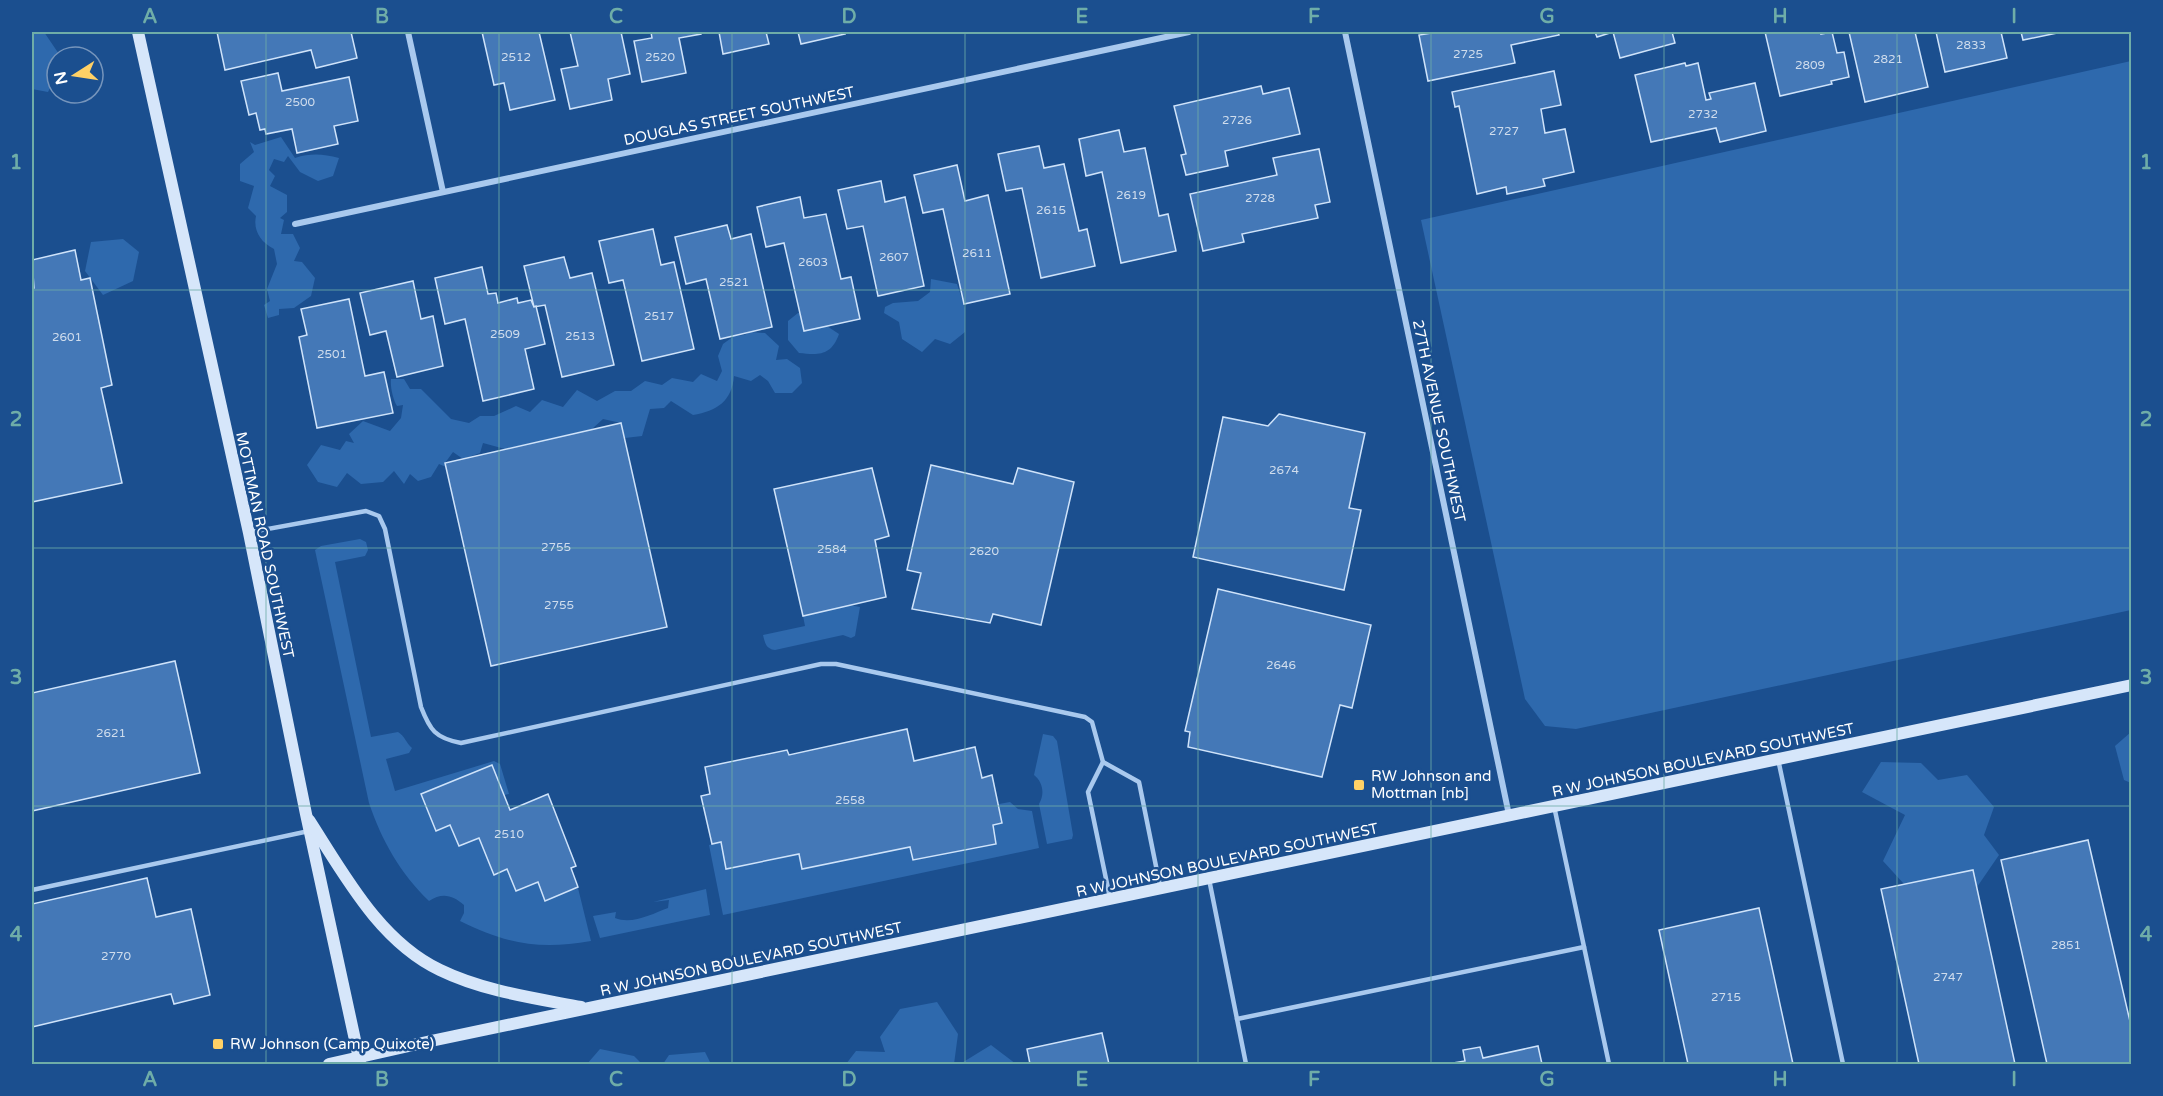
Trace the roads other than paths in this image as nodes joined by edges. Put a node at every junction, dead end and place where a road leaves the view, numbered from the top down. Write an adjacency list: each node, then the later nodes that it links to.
1 (138, 32): 7 (street, MOTTMAN ROAD SOUTHWEST)
2 (408, 32): 5 (street)
3 (1189, 32): 5 (street, DOUGLAS STREET SOUTHWEST)
4 (1345, 32): 13 (street, 27TH AVENUE SOUTHWEST)
5 (443, 192): 6 (street, DOUGLAS STREET SOUTHWEST)
6 (295, 224)
7 (249, 533): 10 (lane); 12 (street, MOTTMAN ROAD SOUTHWEST)
8 (2132, 685): 9 (street, R W JOHNSON BOULEVARD SOUTHWEST)
9 (1778, 759): 11 (street, R W JOHNSON BOULEVARD SOUTHWEST); 26 (lane)
10 (1103, 762): 16 (lane); 18 (lane)
11 (1554, 806): 13 (street, R W JOHNSON BOULEVARD SOUTHWEST); 19 (lane)
12 (306, 814): 14 (street, MOTTMAN ROAD SOUTHWEST); 20 (street)
13 (1509, 816): 15 (street, R W JOHNSON BOULEVARD SOUTHWEST)
14 (309, 831): 17 (lane); 22 (street, MOTTMAN ROAD SOUTHWEST)
15 (1209, 879): 16 (street, R W JOHNSON BOULEVARD SOUTHWEST); 21 (lane)
16 (1161, 889): 18 (street, R W JOHNSON BOULEVARD SOUTHWEST)
17 (32, 890)
18 (1111, 899): 20 (street, R W JOHNSON BOULEVARD SOUTHWEST)
19 (1584, 947): 21 (lane); 25 (lane)
20 (588, 1009): 22 (street, R W JOHNSON BOULEVARD SOUTHWEST)
21 (1237, 1018): 24 (lane)
22 (359, 1061): 23 (street, R W JOHNSON BOULEVARD SOUTHWEST)
23 (329, 1065)
24 (1246, 1065)
25 (1609, 1065)
26 (1843, 1065)

